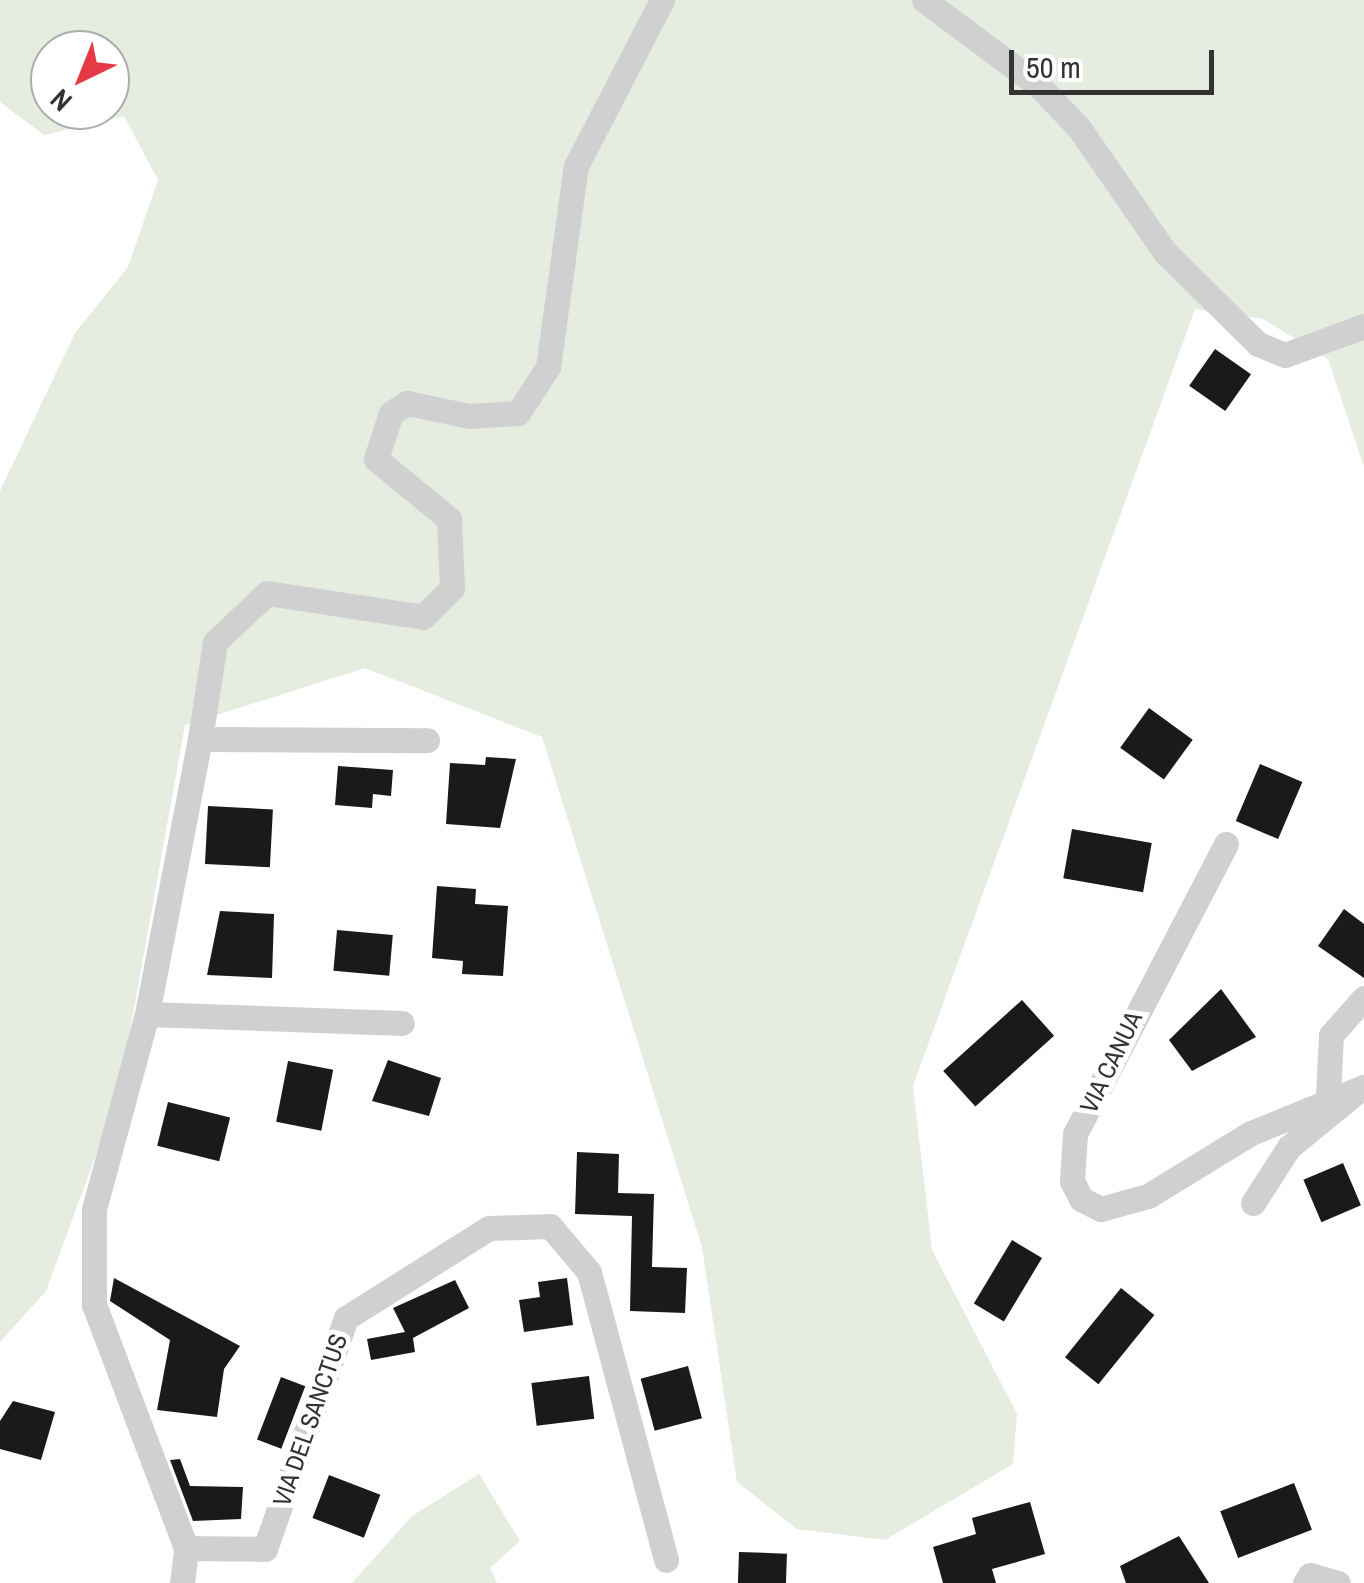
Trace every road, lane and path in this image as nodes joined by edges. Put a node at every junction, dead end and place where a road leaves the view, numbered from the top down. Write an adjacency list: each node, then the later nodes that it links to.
1 (662, 0): 4 (street)
2 (924, 0): 3 (street)
3 (1364, 326)
4 (200, 739): 5 (street); 8 (street)
5 (426, 740)
6 (1226, 844): 11 (street, VIA CANUA)
7 (1364, 998): 11 (street)
8 (147, 1014): 9 (street); 13 (street)
9 (402, 1022)
10 (1362, 1088): 11 (street, VIA CANUA); 12 (street, VIA CANUA)
11 (1328, 1095)
12 (1254, 1203)
13 (186, 1548): 14 (street, VIA DEL SANCTUS); 15 (street)
14 (666, 1560)
15 (182, 1583)
16 (1305, 1583): 17 (street)
17 (1338, 1583)

